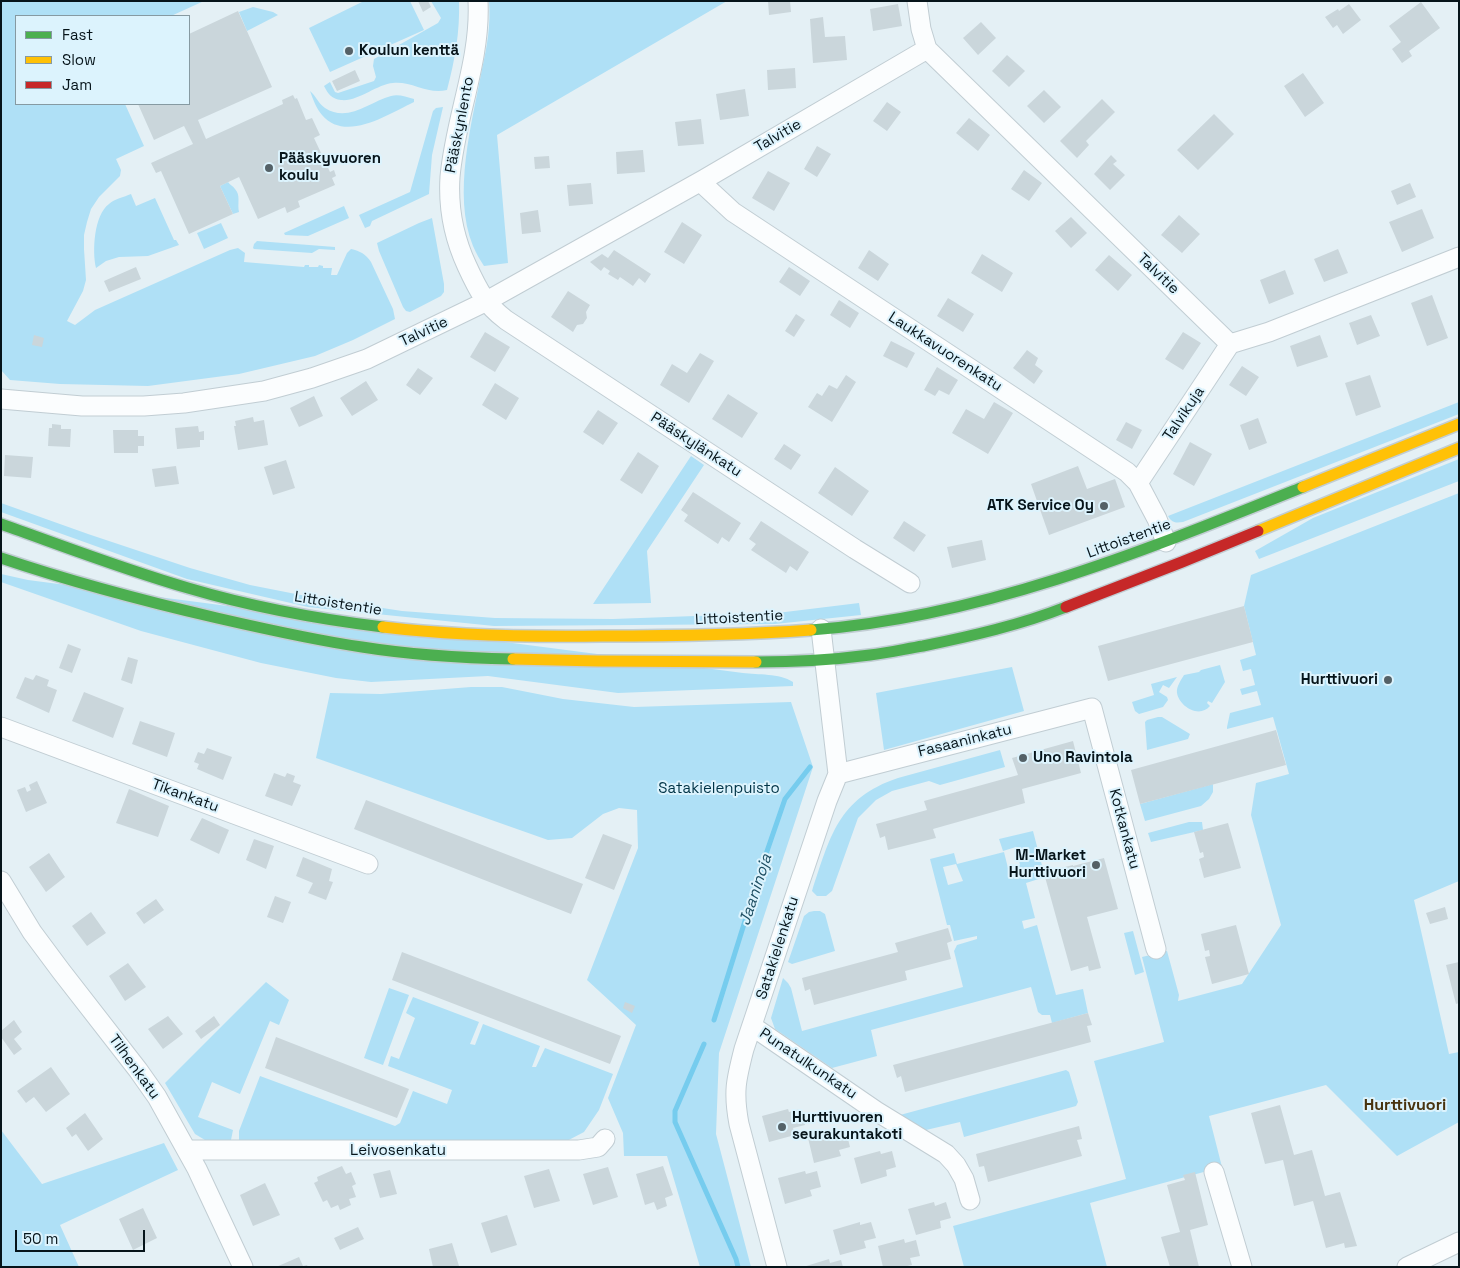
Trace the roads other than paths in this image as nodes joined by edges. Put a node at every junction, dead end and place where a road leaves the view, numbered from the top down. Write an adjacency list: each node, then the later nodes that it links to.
1 (478, 1): 6 (street, Pääskynlento)
2 (917, 1): 3 (street)
3 (927, 49): 4 (street, Talvitie); 7 (street, Talvitie)
4 (703, 180): 6 (street, Talvitie); 11 (street, Laukkavuorenkatu)
5 (1459, 257): 7 (street)
6 (485, 302): 8 (street, Talvitie); 15 (street, Pääskylänkatu)
7 (1230, 344): 11 (street, Talvikuja)
8 (1, 399)
9 (1459, 424): 13 (main road, Littoistentie)
10 (1459, 448): 17 (main road)
11 (1138, 483): 13 (street, Laukkavuorenkatu)
12 (1, 524): 16 (main road, Littoistentie)
13 (1166, 542): 16 (main road, Littoistentie)
14 (1, 558): 17 (main road)
15 (910, 583)
16 (821, 629): 17 (street, Satakielenkatu)
17 (824, 660): 20 (street, Satakielenkatu)
18 (1092, 708): 20 (street, Fasaaninkatu); 23 (street, Kotkankatu)
19 (1, 727): 21 (street, Tikankatu)
20 (838, 774): 24 (street, Satakielenkatu)
21 (368, 864)
22 (1, 881): 26 (street, Tilhenkatu)
23 (1156, 949)
24 (752, 1026): 28 (street, Punatulkunkatu); 31 (street, Satakielenkatu)
25 (605, 1139): 26 (street, Leivosenkatu)
26 (187, 1150): 30 (street, Tilhenkatu)
27 (1214, 1172): 32 (street)
28 (970, 1200)
29 (1459, 1242): 33 (street)
30 (243, 1267)
31 (777, 1267)
32 (1242, 1267)
33 (1407, 1267)

